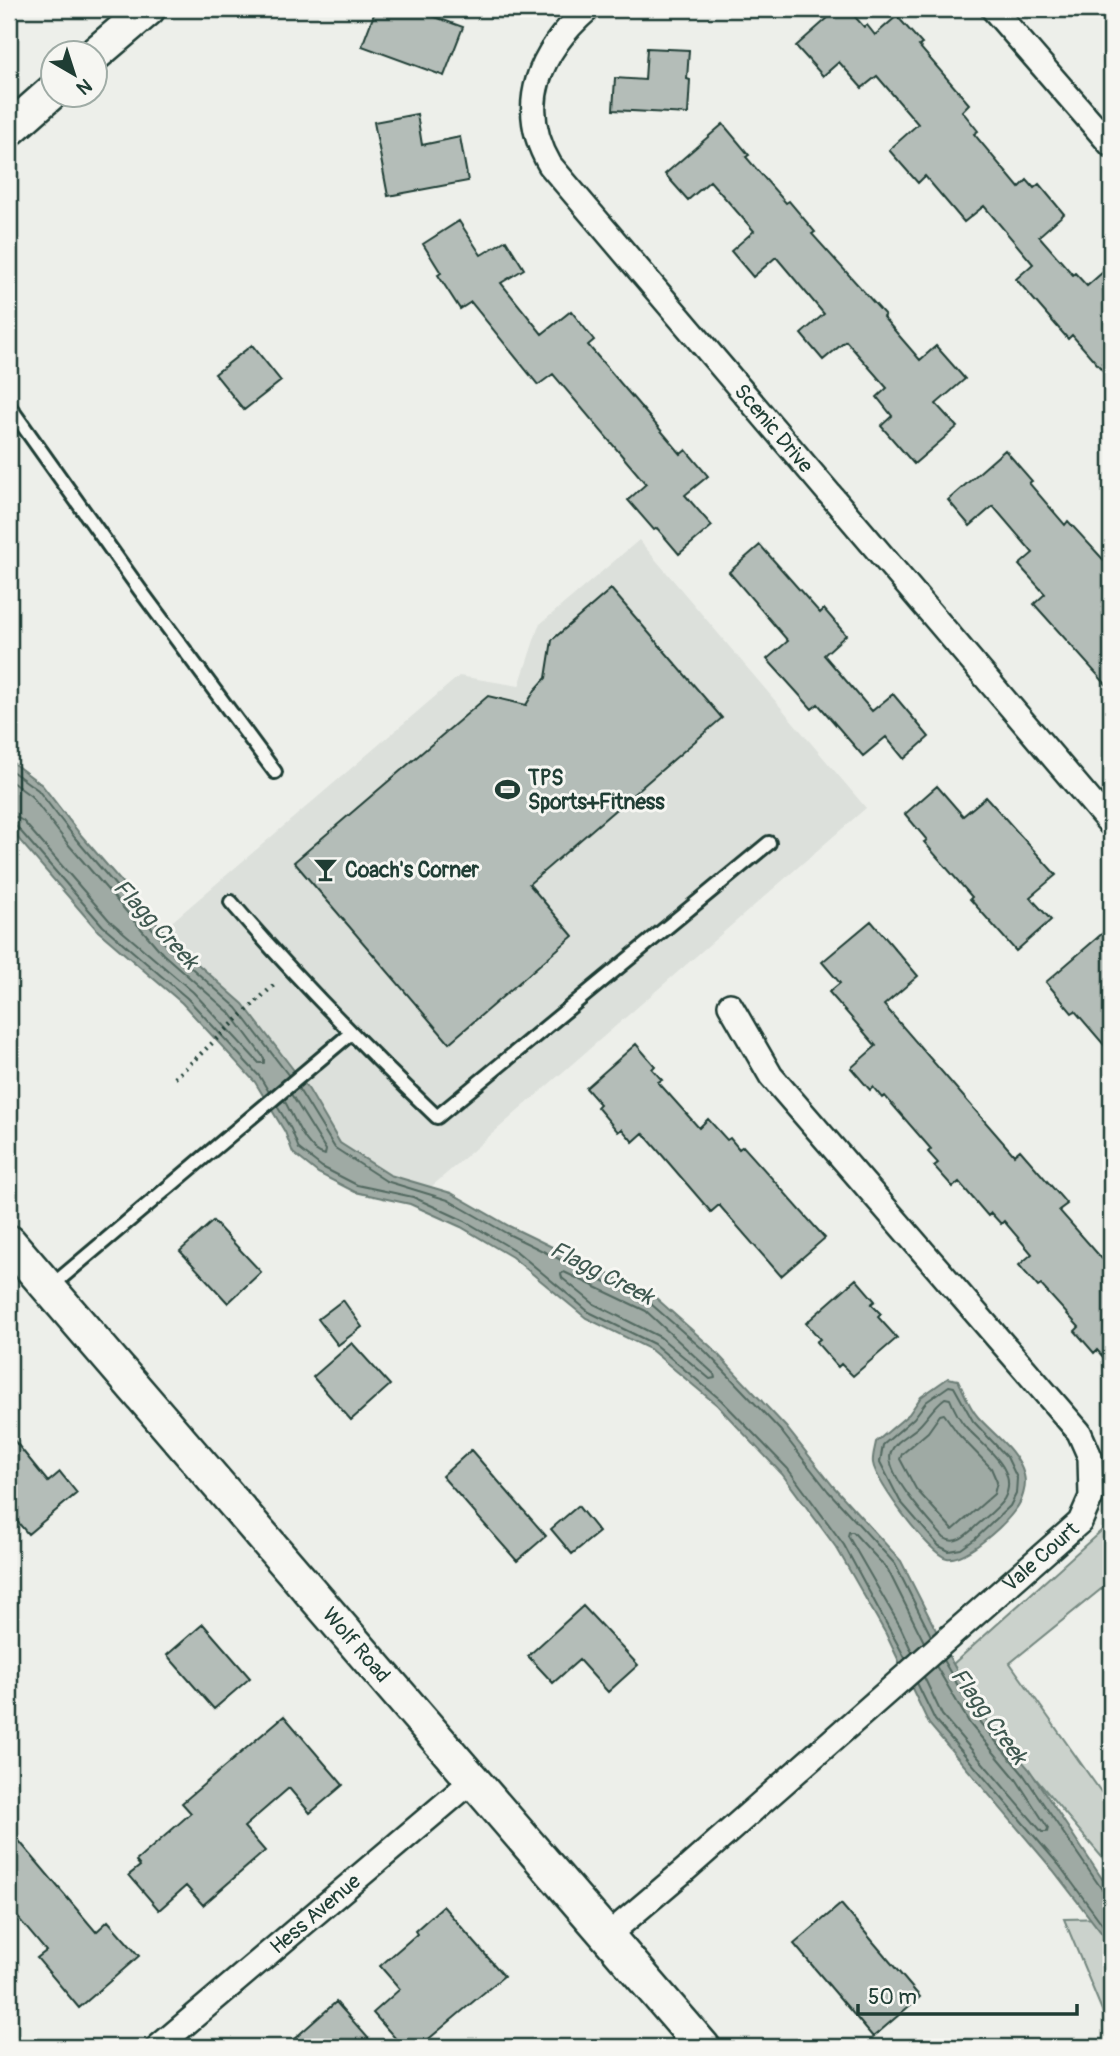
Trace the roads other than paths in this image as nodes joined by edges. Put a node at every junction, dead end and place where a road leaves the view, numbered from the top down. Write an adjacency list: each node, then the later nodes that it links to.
1 (148, 9): 4 (street)
2 (588, 9): 10 (street, Scenic Drive)
3 (993, 9): 7 (street)
4 (108, 43)
5 (38, 104): 6 (street)
6 (9, 130)
7 (1111, 145)
8 (9, 406): 9 (lane)
9 (275, 772)
10 (1111, 825)
11 (769, 843): 14 (lane)
12 (231, 902): 14 (lane)
13 (730, 1005): 18 (street, Vale Court)
14 (350, 1034): 16 (lane)
15 (9, 1242): 16 (street, Wolf Road)
16 (49, 1288): 17 (street, Wolf Road)
17 (472, 1780): 18 (street, Wolf Road); 19 (street, Hess Avenue)
18 (607, 1936): 20 (street, Wolf Road)
19 (158, 2047)
20 (703, 2047)

